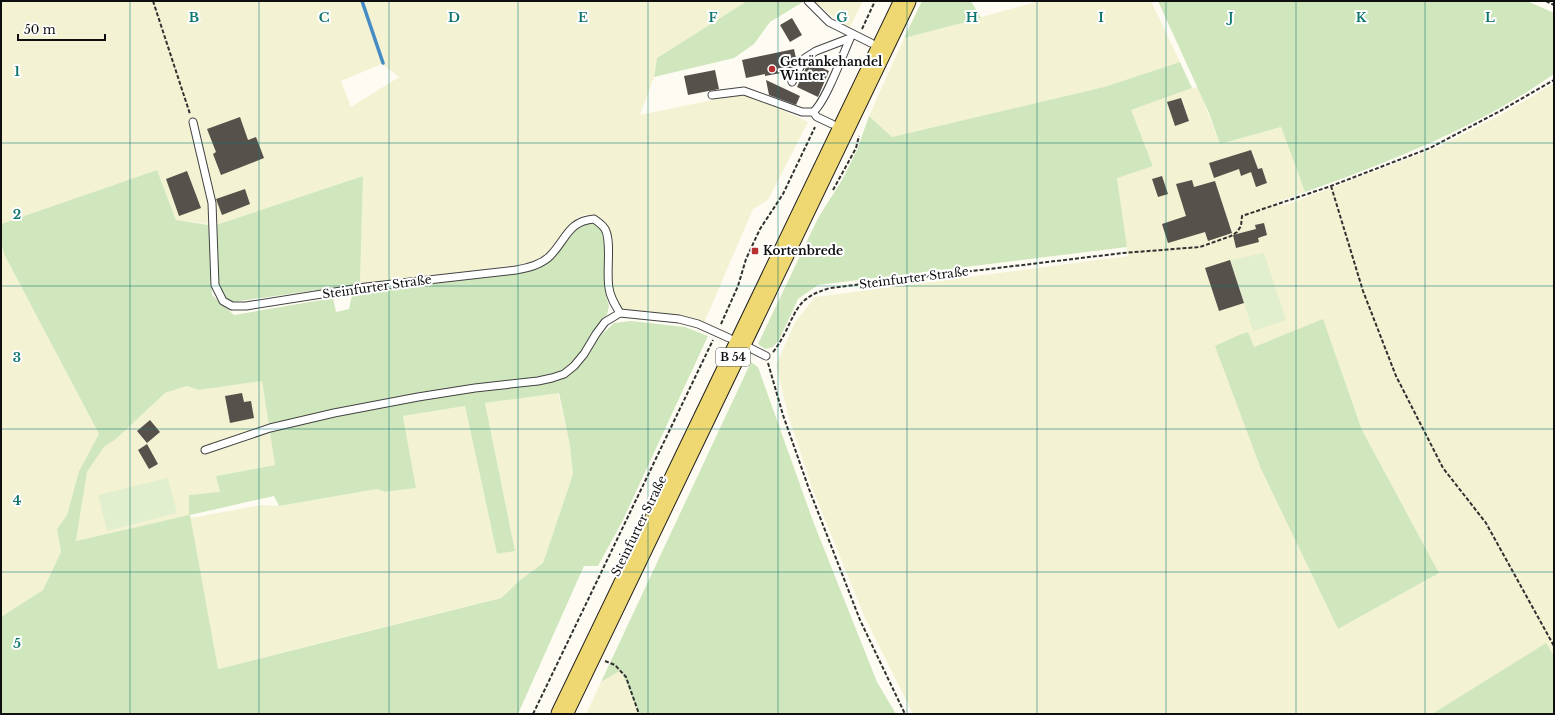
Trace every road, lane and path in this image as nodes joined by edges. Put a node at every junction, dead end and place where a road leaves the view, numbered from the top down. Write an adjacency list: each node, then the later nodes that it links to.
1 (153, 1): 14 (path)
2 (808, 1): 8 (lane)
3 (875, 1): 8 (path)
4 (891, 1): 8 (main road, Steinfurter Straße / B 54)
5 (905, 1): 17 (main road, Steinfurter Straße / B 54)
6 (1546, 1): 7 (path)
7 (1554, 5)
8 (858, 38): 10 (lane); 12 (lane); 13 (main road, Steinfurter Straße / B 54)
9 (1554, 80): 15 (path)
10 (792, 82)
11 (712, 95): 12 (lane)
12 (813, 112): 13 (lane)
13 (826, 121): 17 (main road, Steinfurter Straße / B 54); 17 (path)
14 (193, 122): 16 (lane, Steinfurter Straße)
15 (1331, 186): 18 (path, Steinfurter Straße); 20 (path)
16 (620, 313): 17 (lane); 19 (lane)
17 (729, 338): 18 (lane); 22 (path); 23 (main road, Steinfurter Straße / B 54); 24 (main road, Steinfurter Straße / B 54)
18 (766, 356): 26 (path)
19 (206, 450)
20 (1554, 646)
21 (608, 662): 25 (path)
22 (533, 714)
23 (549, 714)
24 (562, 714)
25 (639, 714)
26 (905, 714)

